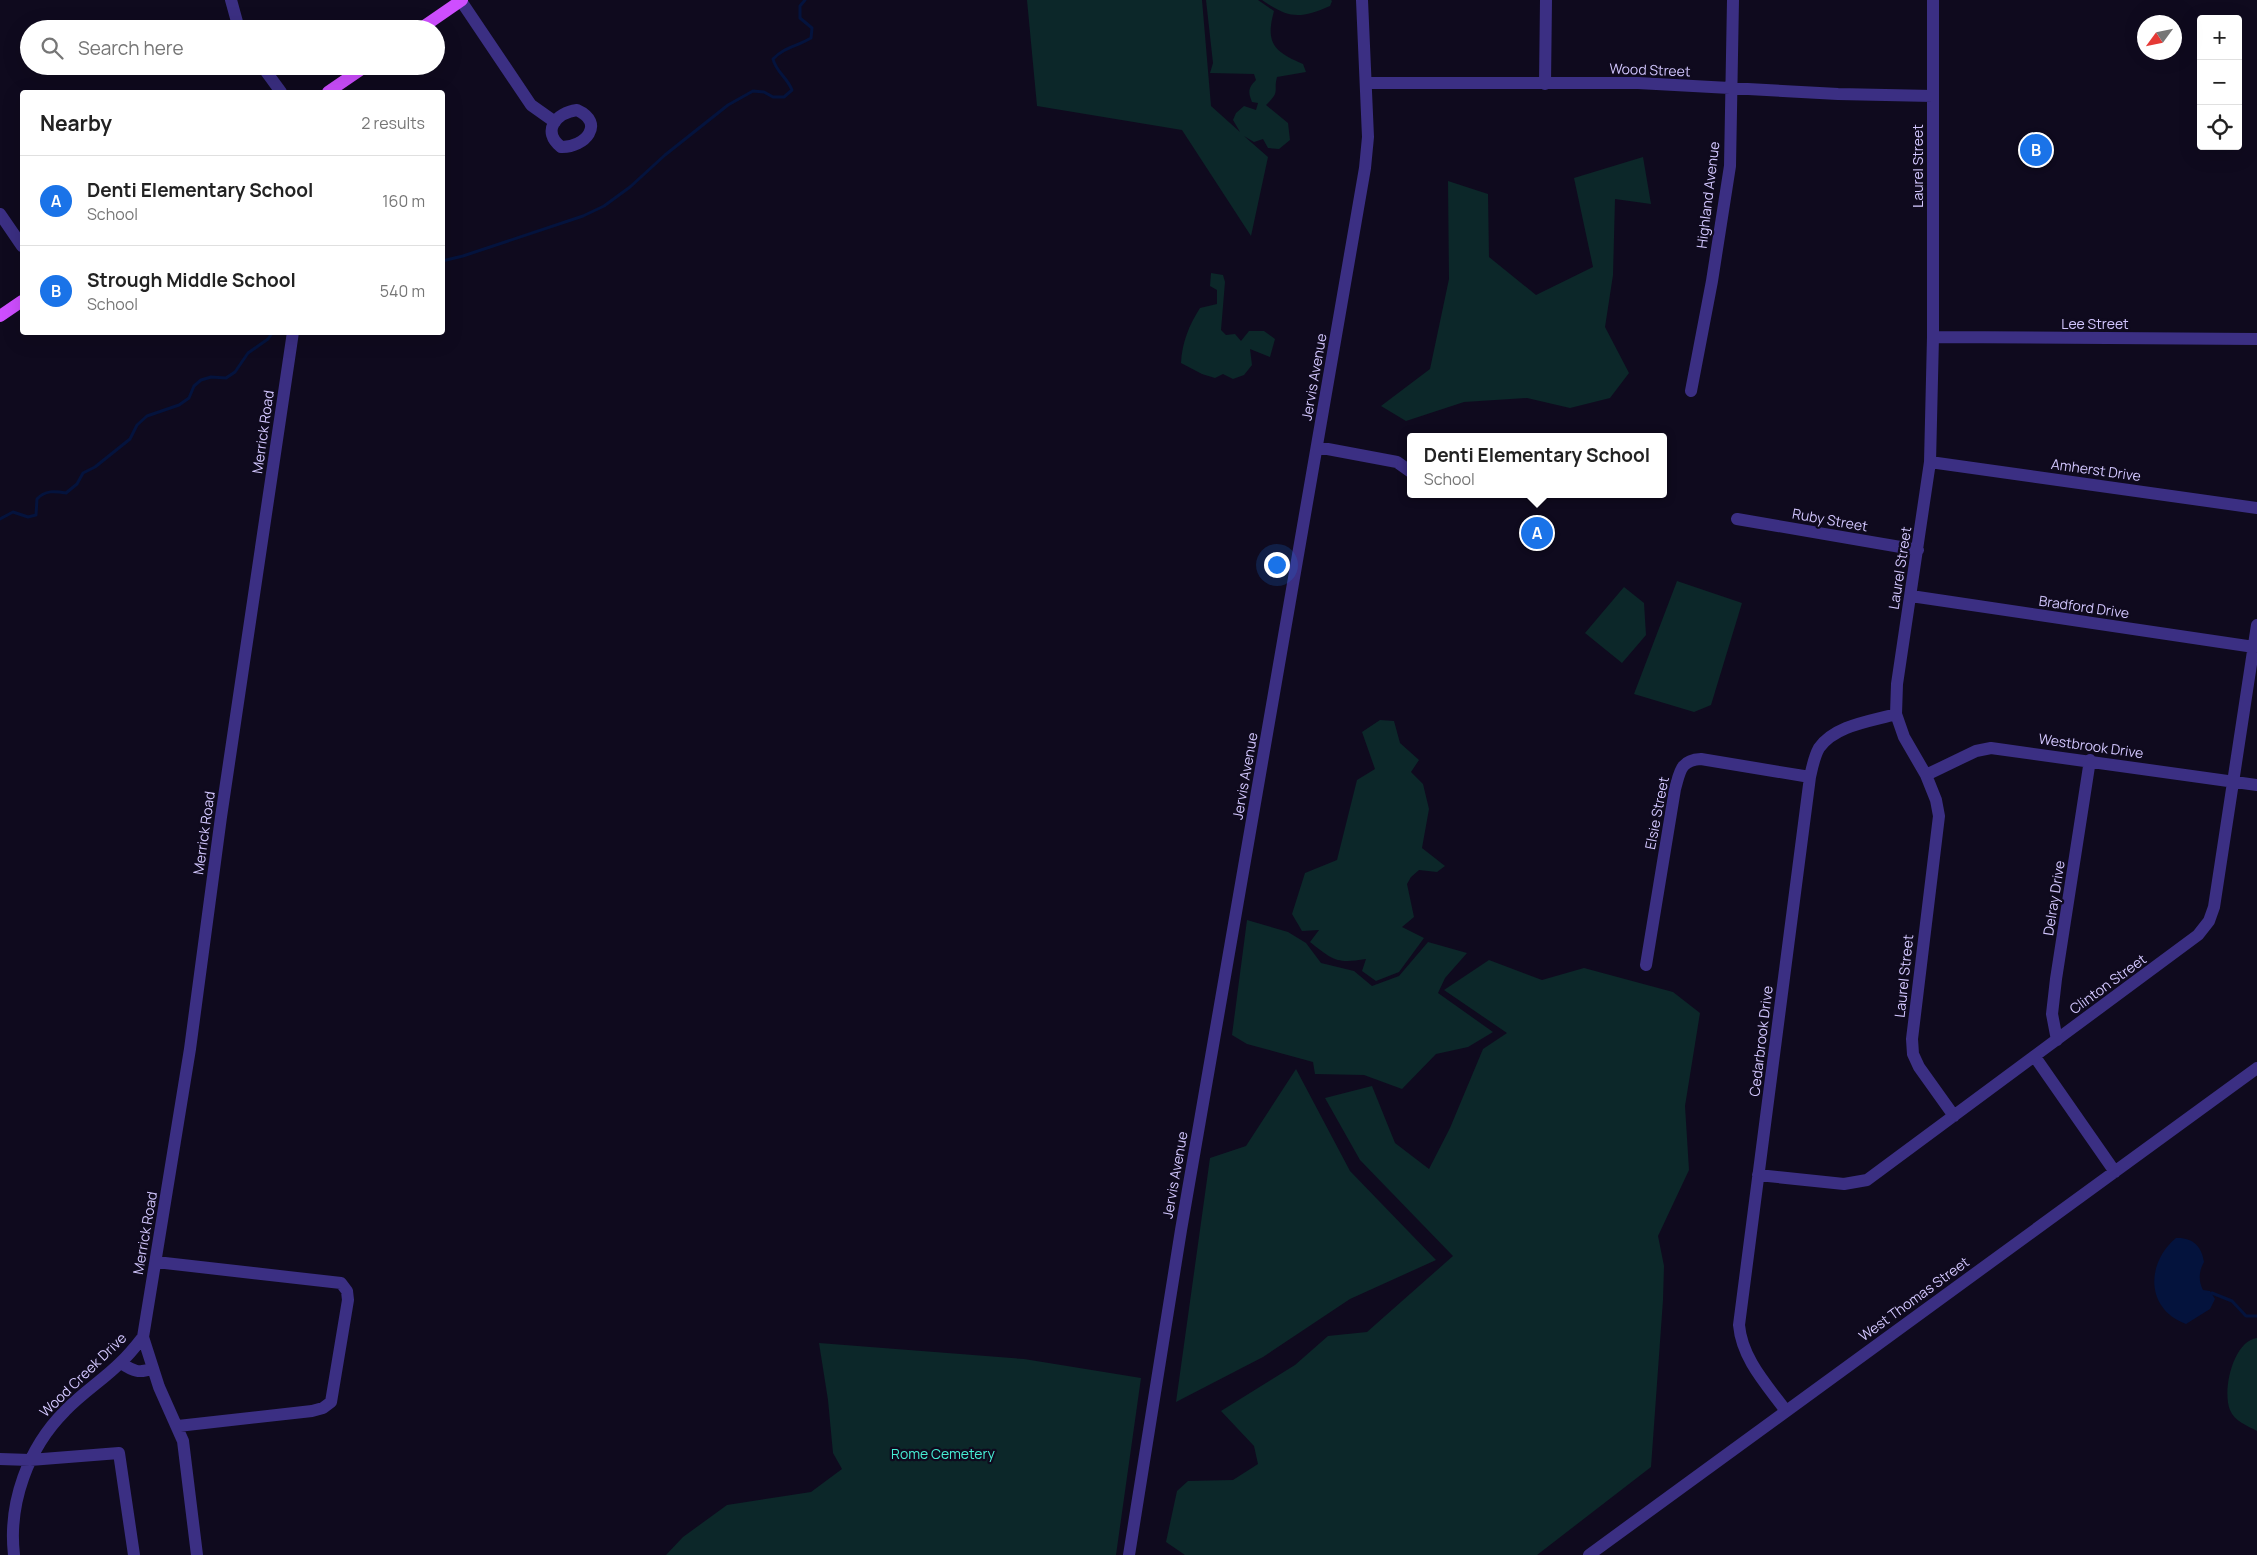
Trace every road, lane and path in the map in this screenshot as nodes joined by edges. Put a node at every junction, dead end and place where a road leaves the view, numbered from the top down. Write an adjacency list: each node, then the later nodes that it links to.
1 (231, 0): 7 (street)
2 (461, 0): 8 (main road); 17 (street)
3 (1362, 0): 11 (street, Jervis Avenue)
4 (1546, 0): 12 (street)
5 (1734, 0): 13 (street, Highland Avenue)
6 (1933, 0): 16 (street, Laurel Street)
7 (237, 20)
8 (433, 20)
9 (269, 75): 14 (street)
10 (353, 75): 15 (main road)
11 (1366, 82): 12 (street, Wood Street); 26 (street, Jervis Avenue)
12 (1545, 84): 13 (street, Wood Street)
13 (1731, 89): 16 (street, Wood Street); 25 (street, Highland Avenue)
14 (280, 90)
15 (331, 90)
16 (1933, 96): 23 (street, Laurel Street)
17 (555, 122)
18 (0, 214): 19 (street)
19 (20, 243)
20 (20, 302): 21 (main road)
21 (0, 316)
22 (293, 335): 48 (street, Merrick Road)
23 (1933, 338): 24 (street, Lee Street); 27 (street, Laurel Street)
24 (2257, 339)
25 (1691, 391)
26 (1317, 447): 28 (street); 59 (street, Jervis Avenue)
27 (1930, 462): 29 (street, Amherst Drive); 31 (street, Laurel Street)
28 (1407, 469)
29 (2257, 508)
30 (1737, 519): 31 (street, Ruby Street)
31 (1918, 550): 32 (street, Laurel Street)
32 (1910, 596): 34 (street, Bradford Drive); 35 (street, Laurel Street)
33 (2257, 625): 34 (street, Clinton Street)
34 (2254, 647): 39 (street, Clinton Street)
35 (1896, 714): 37 (street, Laurel Street); 38 (street, Cedarbrook Drive)
36 (2090, 760): 37 (street, Westbrook Drive); 39 (street, Westbrook Drive); 42 (street, Delray Drive)
37 (1926, 775): 45 (street, Laurel Street)
38 (1810, 778): 41 (street, Elsie Street); 47 (street, Cedarbrook Drive)
39 (2234, 782): 40 (street, Westbrook Drive); 42 (street, Clinton Street)
40 (2257, 785)
41 (1646, 965)
42 (2057, 1040): 43 (street, Clinton Street)
43 (2035, 1056): 45 (street, Clinton Street); 46 (street)
44 (2257, 1068): 46 (street, West Thomas Street)
45 (1954, 1116): 47 (street, Clinton Street)
46 (2115, 1172): 52 (street, West Thomas Street)
47 (1758, 1175): 52 (street, Cedarbrook Drive)
48 (156, 1262): 49 (street, Merrick Road); 53 (street)
49 (143, 1337): 50 (street, Wood Creek Drive); 51 (street)
50 (121, 1363): 51 (street); 55 (street, Wood Creek Drive)
51 (153, 1368): 53 (street)
52 (1786, 1411): 60 (street, West Thomas Street)
53 (178, 1426): 58 (street)
54 (0, 1459): 55 (street)
55 (30, 1460): 56 (street, Wood Creek Drive); 57 (street)
56 (14, 1555)
57 (134, 1555)
58 (197, 1555)
59 (1129, 1555)
60 (1589, 1555)

